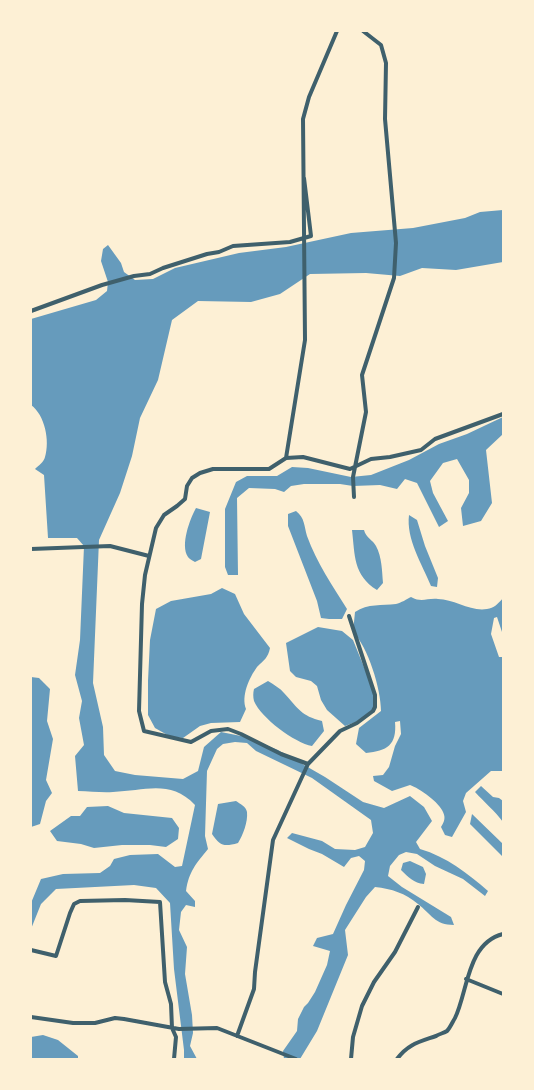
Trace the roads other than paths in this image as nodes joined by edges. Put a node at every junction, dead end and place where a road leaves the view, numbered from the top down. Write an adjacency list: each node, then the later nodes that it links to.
1 (337, 31): 3 (street)
2 (363, 31): 7 (street)
3 (302, 167): 4 (street); 6 (street)
4 (31, 311)
5 (503, 414): 7 (street)
6 (286, 458): 7 (street); 10 (street)
7 (355, 467): 8 (street)
8 (354, 497)
9 (31, 549): 10 (street)
10 (149, 556): 12 (street)
11 (349, 616): 12 (street)
12 (308, 764): 20 (street)
13 (418, 907): 23 (street)
14 (503, 934): 16 (street)
15 (31, 950): 19 (street)
16 (466, 979): 17 (street); 24 (street)
17 (503, 994)
18 (31, 1017): 19 (street)
19 (172, 1028): 20 (street); 21 (street)
20 (237, 1036): 22 (street)
21 (174, 1059)
22 (296, 1059)
23 (351, 1059)
24 (397, 1059)

